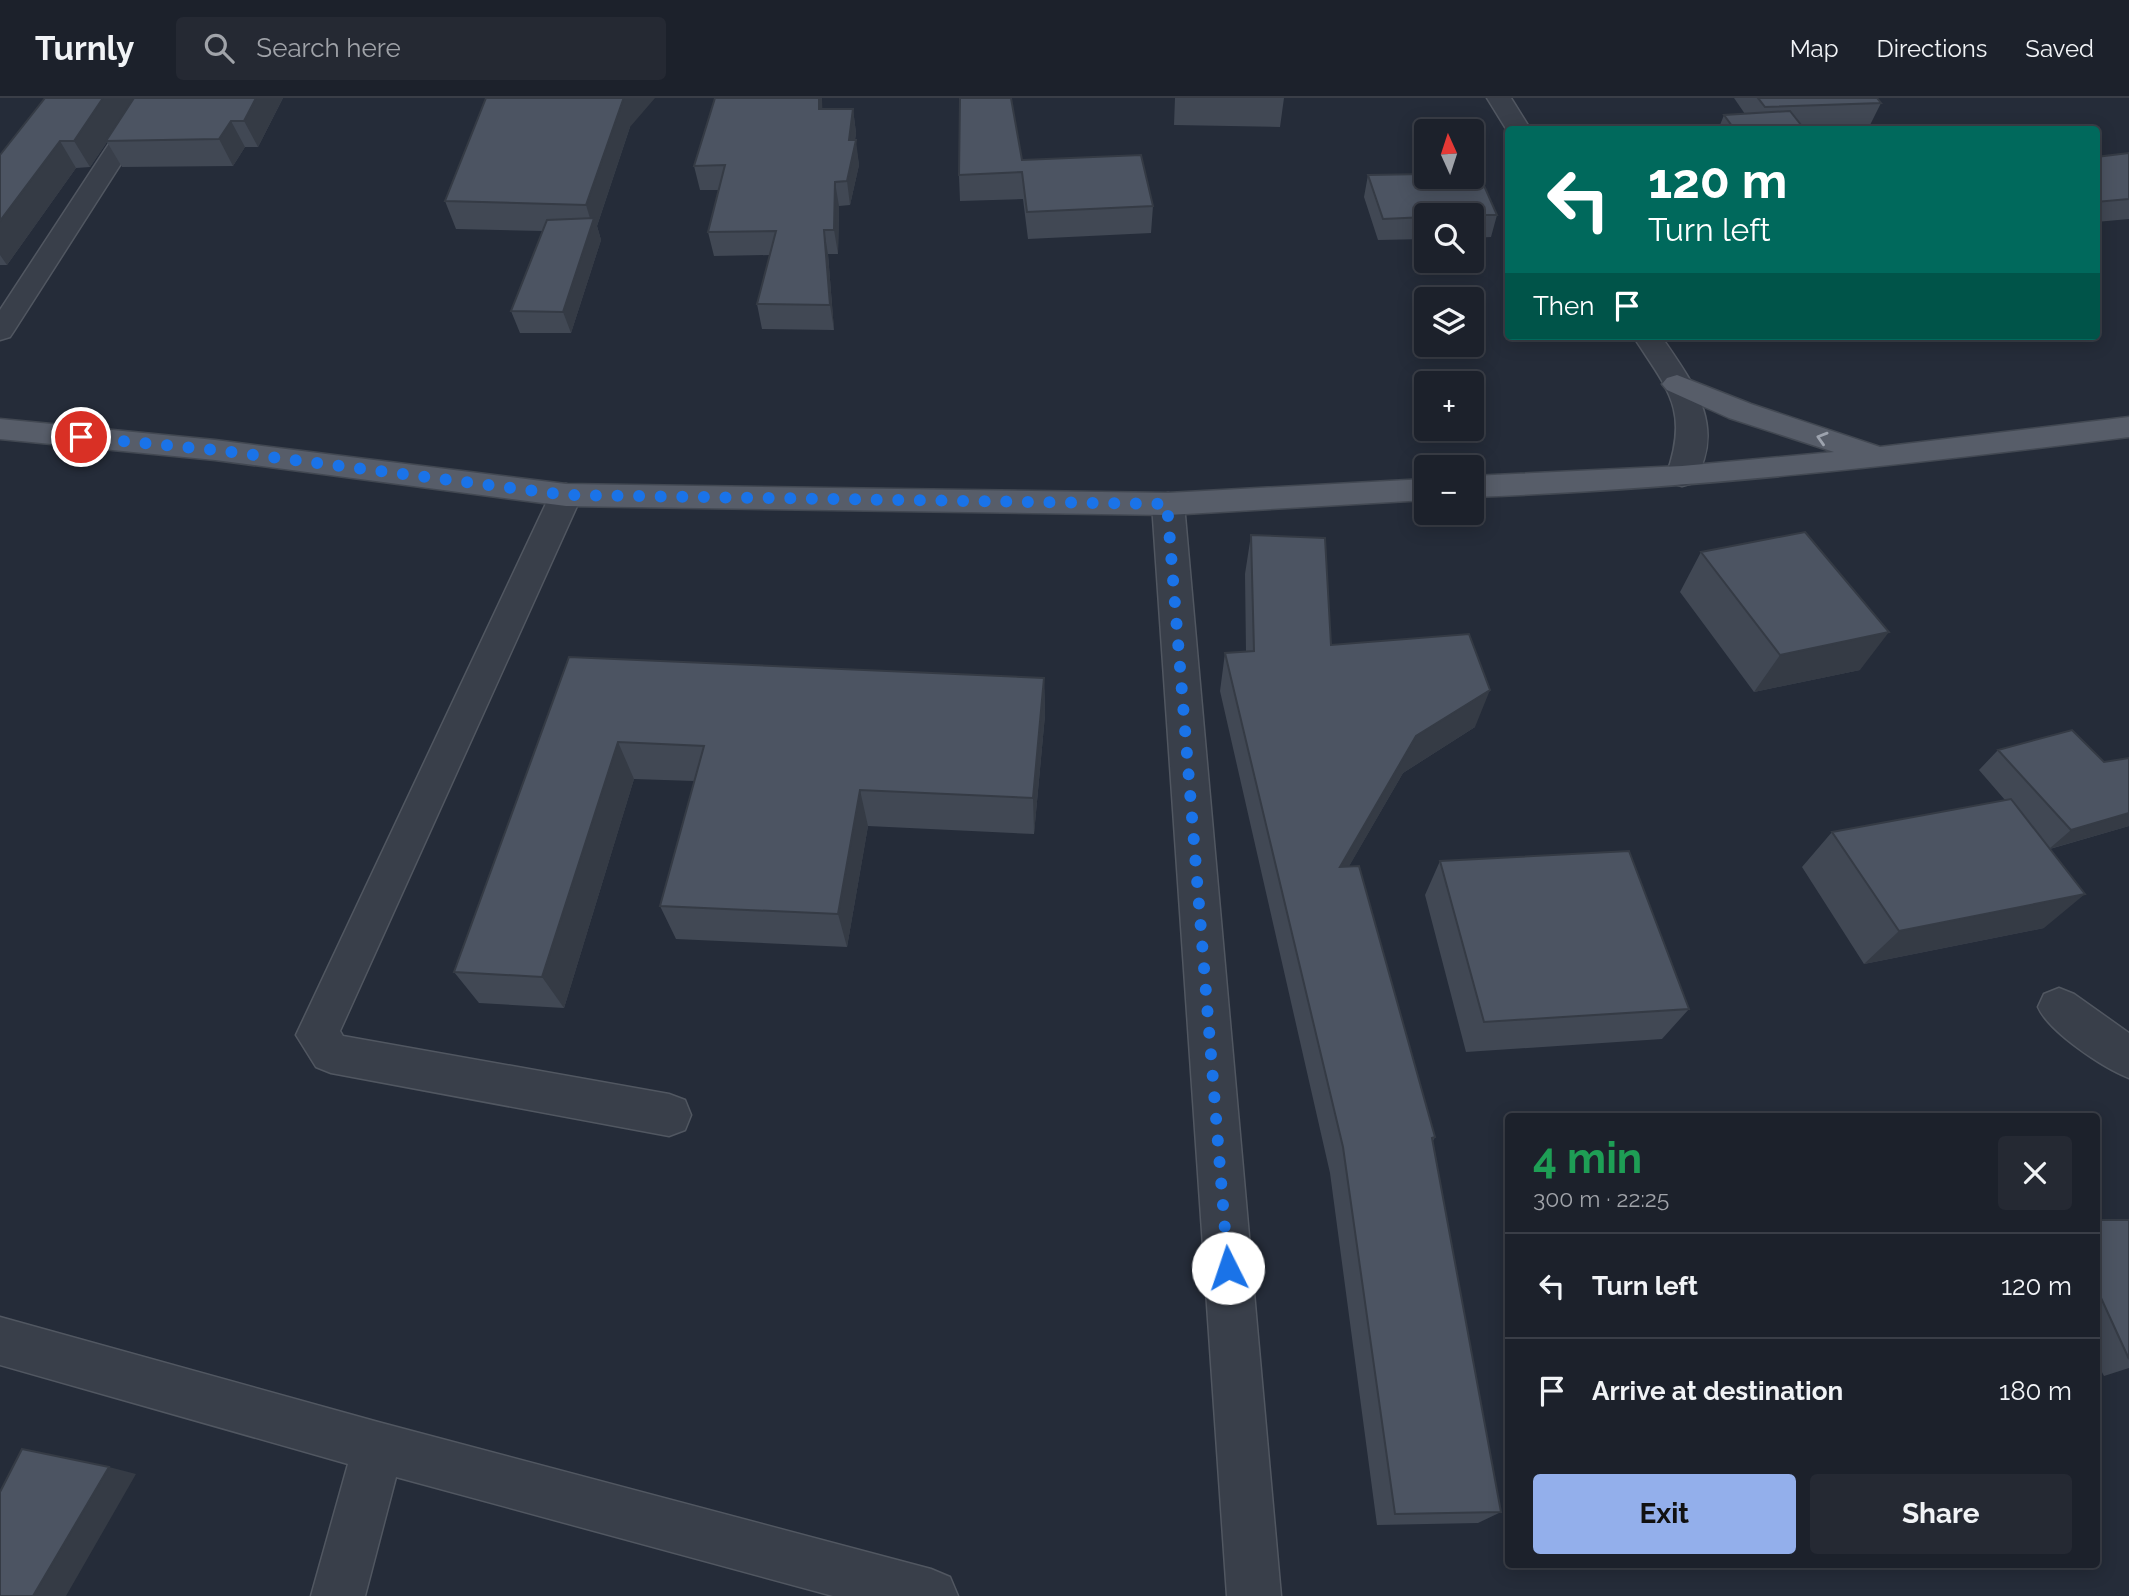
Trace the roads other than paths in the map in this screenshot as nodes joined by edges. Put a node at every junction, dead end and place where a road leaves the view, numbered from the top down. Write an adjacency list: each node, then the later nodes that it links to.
1 (151, 98): 4 (street)
2 (1499, 98): 3 (street)
3 (1516, 126)
4 (0, 331)
5 (1650, 340): 6 (street)
6 (1677, 384): 9 (main road, one-way to 6); 10 (street)
7 (2129, 427): 9 (main road)
8 (0, 429): 13 (main road)
9 (1887, 457): 10 (main road)
10 (1682, 476): 11 (main road)
11 (1484, 486)
12 (1414, 491): 14 (main road)
13 (566, 495): 14 (main road); 17 (street)
14 (1167, 504): 22 (street)
15 (2059, 1007): 16 (street)
16 (2129, 1058)
17 (669, 1115)
18 (0, 1341): 19 (street)
19 (378, 1447): 20 (street); 21 (street)
20 (338, 1596)
21 (931, 1596)
22 (1254, 1596)

